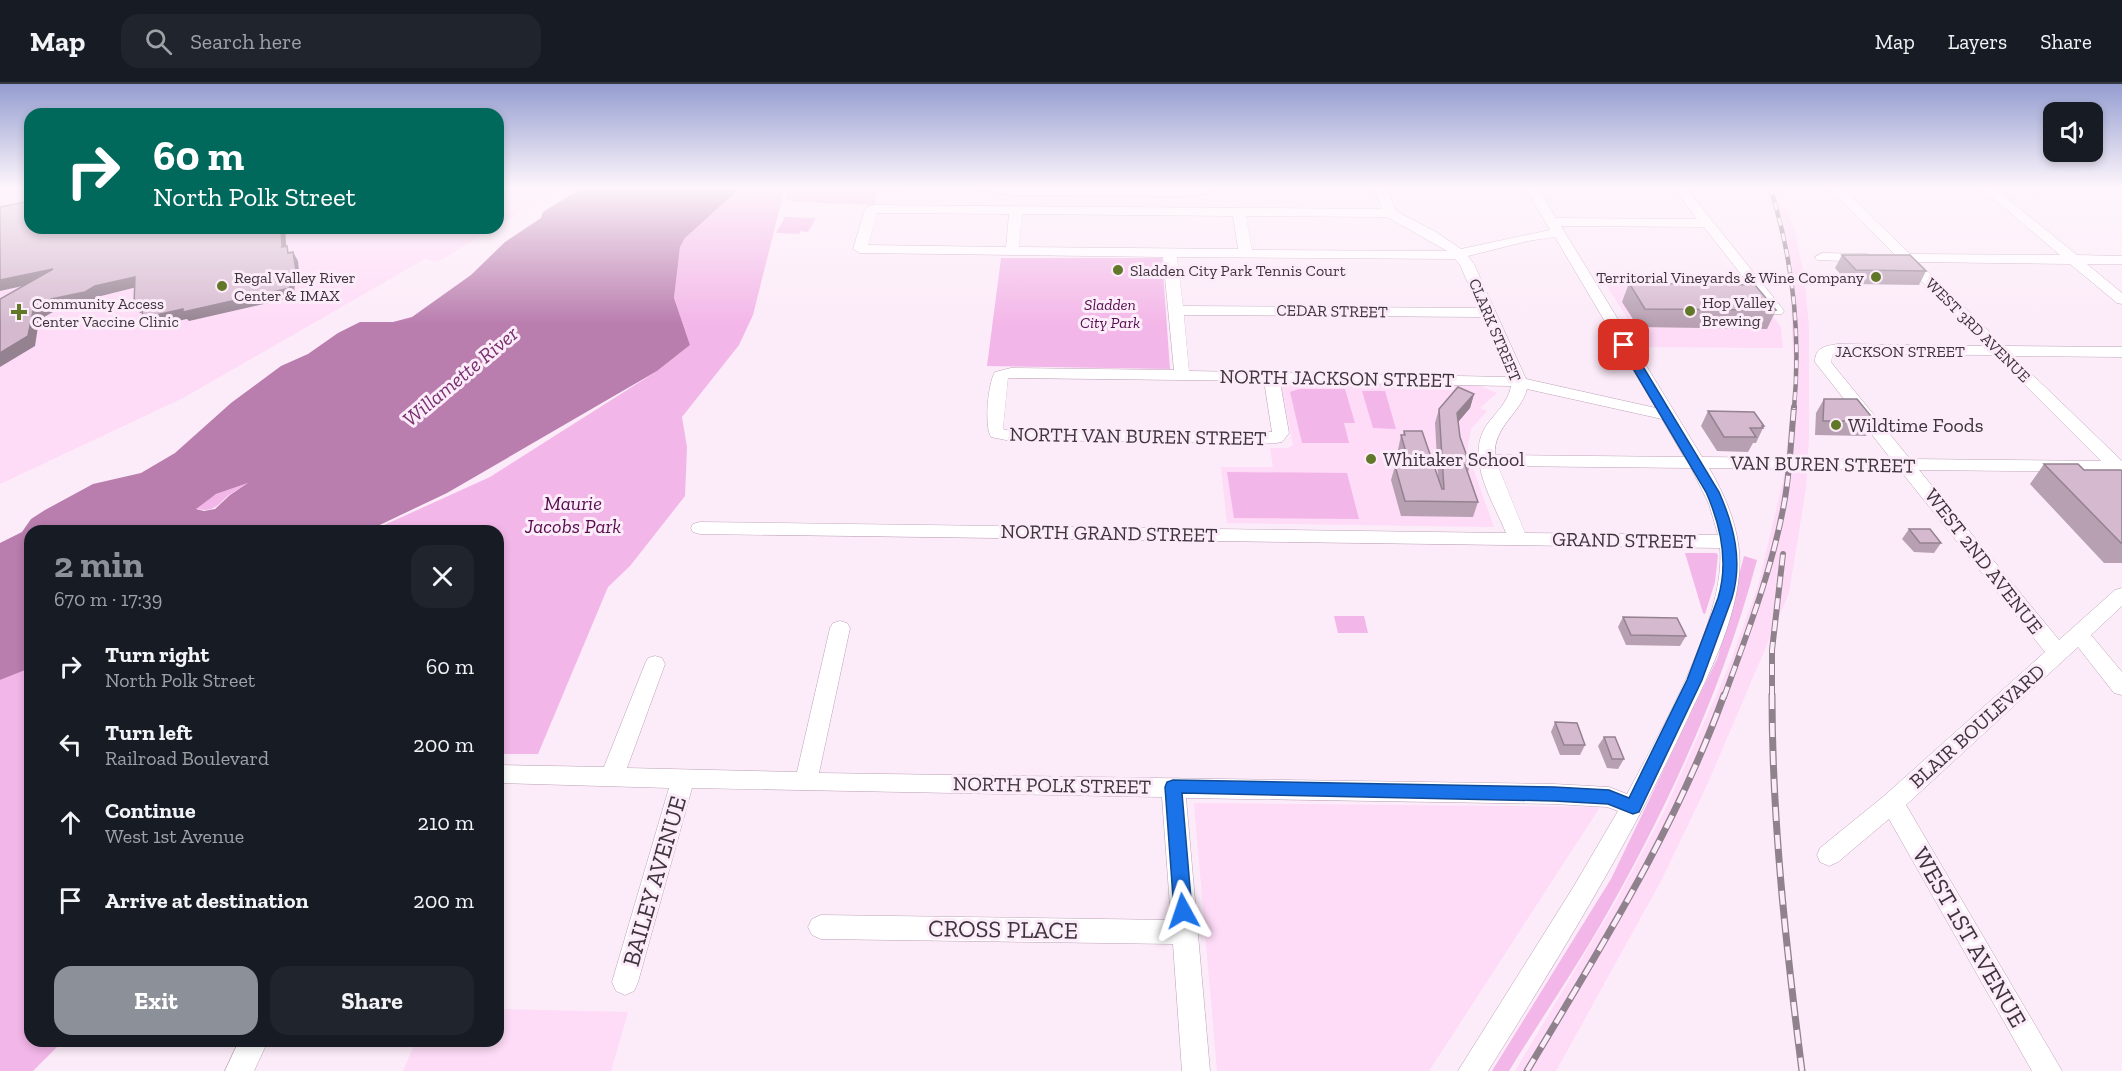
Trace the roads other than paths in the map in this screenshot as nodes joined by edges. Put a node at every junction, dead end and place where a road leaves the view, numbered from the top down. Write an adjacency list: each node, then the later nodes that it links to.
1 (865, 233): 10 (street)
2 (1014, 233): 10 (street)
3 (1243, 233): 12 (street)
4 (1429, 233): 13 (street, CLARK STREET)
5 (1541, 233): 13 (street)
6 (1557, 233): 28 (street)
7 (1714, 233): 20 (street)
8 (1880, 233): 15 (street, WEST 3RD AVENUE)
9 (2042, 233): 16 (street)
10 (1012, 251): 11 (street)
11 (1170, 252): 12 (street); 19 (street)
12 (1246, 253): 13 (street)
13 (1461, 255): 21 (street, CLARK STREET)
14 (1822, 257): 15 (street)
15 (1905, 258): 16 (street); 22 (street, WEST 3RD AVENUE)
16 (2074, 260): 17 (street); 18 (street)
17 (2122, 260)
18 (2122, 300)
19 (1176, 310): 21 (street, CEDAR STREET); 25 (street)
20 (1777, 311)
21 (1489, 313): 27 (street, CLARK STREET)
22 (1998, 350): 23 (street, JACKSON STREET); 24 (street, JACKSON STREET); 33 (street, WEST 3RD AVENUE)
23 (2122, 352)
24 (1823, 355): 32 (street, WEST 2ND AVENUE)
25 (1182, 376): 26 (street, NORTH JACKSON STREET); 29 (street, NORTH JACKSON STREET)
26 (1271, 377): 27 (street, NORTH JACKSON STREET); 29 (street, NORTH VAN BUREN STREET)
27 (1520, 383): 28 (street, NORTH JACKSON STREET); 30 (street, CLARK STREET)
28 (1667, 416): 31 (street)
29 (997, 433)
30 (1487, 460): 31 (street, VAN BUREN STREET); 35 (street)
31 (1696, 462): 32 (street, VAN BUREN STREET); 36 (street)
32 (1907, 465): 33 (street, VAN BUREN STREET); 40 (street, WEST 2ND AVENUE)
33 (2120, 469)
34 (700, 528): 35 (street, NORTH GRAND STREET)
35 (1518, 539): 36 (street, GRAND STREET)
36 (1730, 542): 49 (street)
37 (2122, 595): 39 (street, BLAIR BOULEVARD)
38 (840, 628): 46 (street)
39 (2079, 634): 40 (street, BLAIR BOULEVARD); 42 (street)
40 (2058, 654): 48 (street, BLAIR BOULEVARD)
41 (655, 664): 44 (street)
42 (2122, 687)
43 (504, 774): 44 (street, NORTH POLK STREET)
44 (612, 777): 45 (street, NORTH POLK STREET)
45 (683, 779): 46 (street, NORTH POLK STREET); 53 (street, BAILEY AVENUE)
46 (806, 782): 47 (street, NORTH POLK STREET)
47 (1173, 787): 49 (street, NORTH POLK STREET); 52 (street)
48 (1892, 802): 50 (street, BLAIR BOULEVARD); 58 (street, WEST 1ST AVENUE)
49 (1633, 807): 57 (street)
50 (1829, 855)
51 (821, 927): 52 (street, CROSS PLACE)
52 (1185, 932): 56 (street)
53 (626, 982)
54 (251, 1047): 55 (street)
55 (239, 1071)
56 (1196, 1071)
57 (1472, 1071)
58 (2048, 1071)

